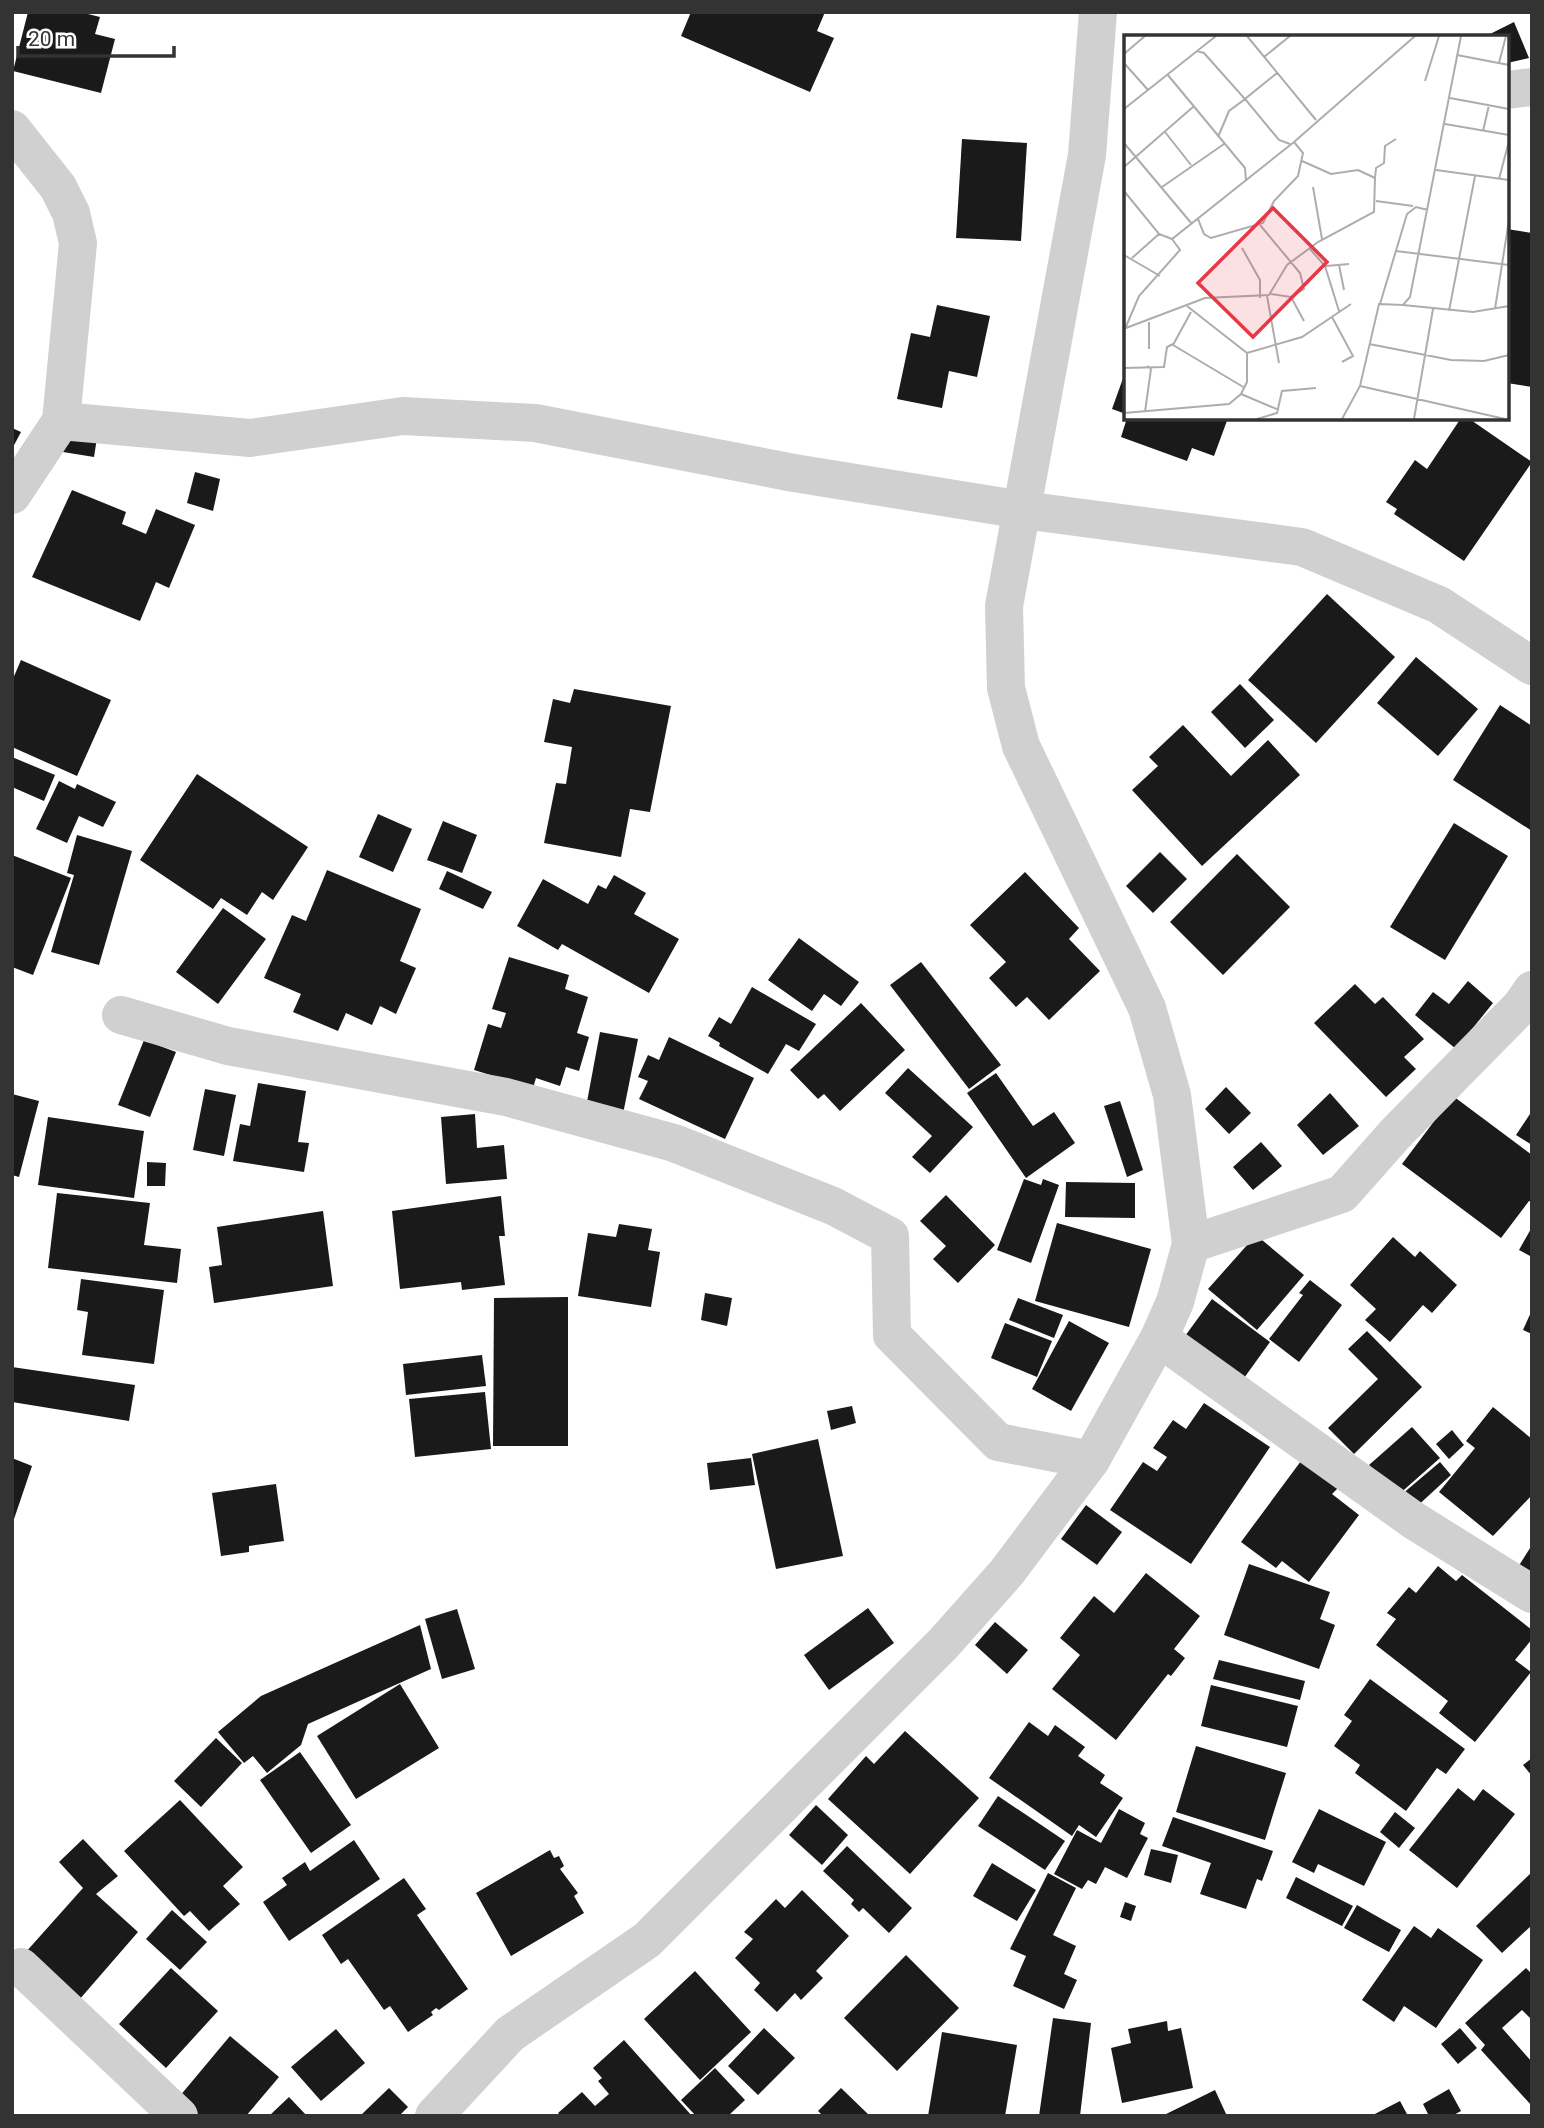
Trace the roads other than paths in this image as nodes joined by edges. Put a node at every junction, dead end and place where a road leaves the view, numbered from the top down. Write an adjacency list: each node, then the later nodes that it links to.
1 (1098, 12): 2 (street)
2 (1110, 57): 8 (street)
3 (1532, 87): 4 (street)
4 (1509, 90)
5 (12, 129): 6 (street)
6 (61, 421): 7 (street); 8 (street)
7 (12, 495)
8 (1023, 510): 9 (street); 12 (street)
9 (1532, 666)
10 (1528, 1001): 12 (street)
11 (121, 1015): 14 (street)
12 (1191, 1244): 13 (street)
13 (1159, 1338): 14 (street); 15 (street)
14 (1091, 1460): 18 (street)
15 (1532, 1594)
16 (21, 1967): 17 (street)
17 (178, 2116)
18 (434, 2116)

